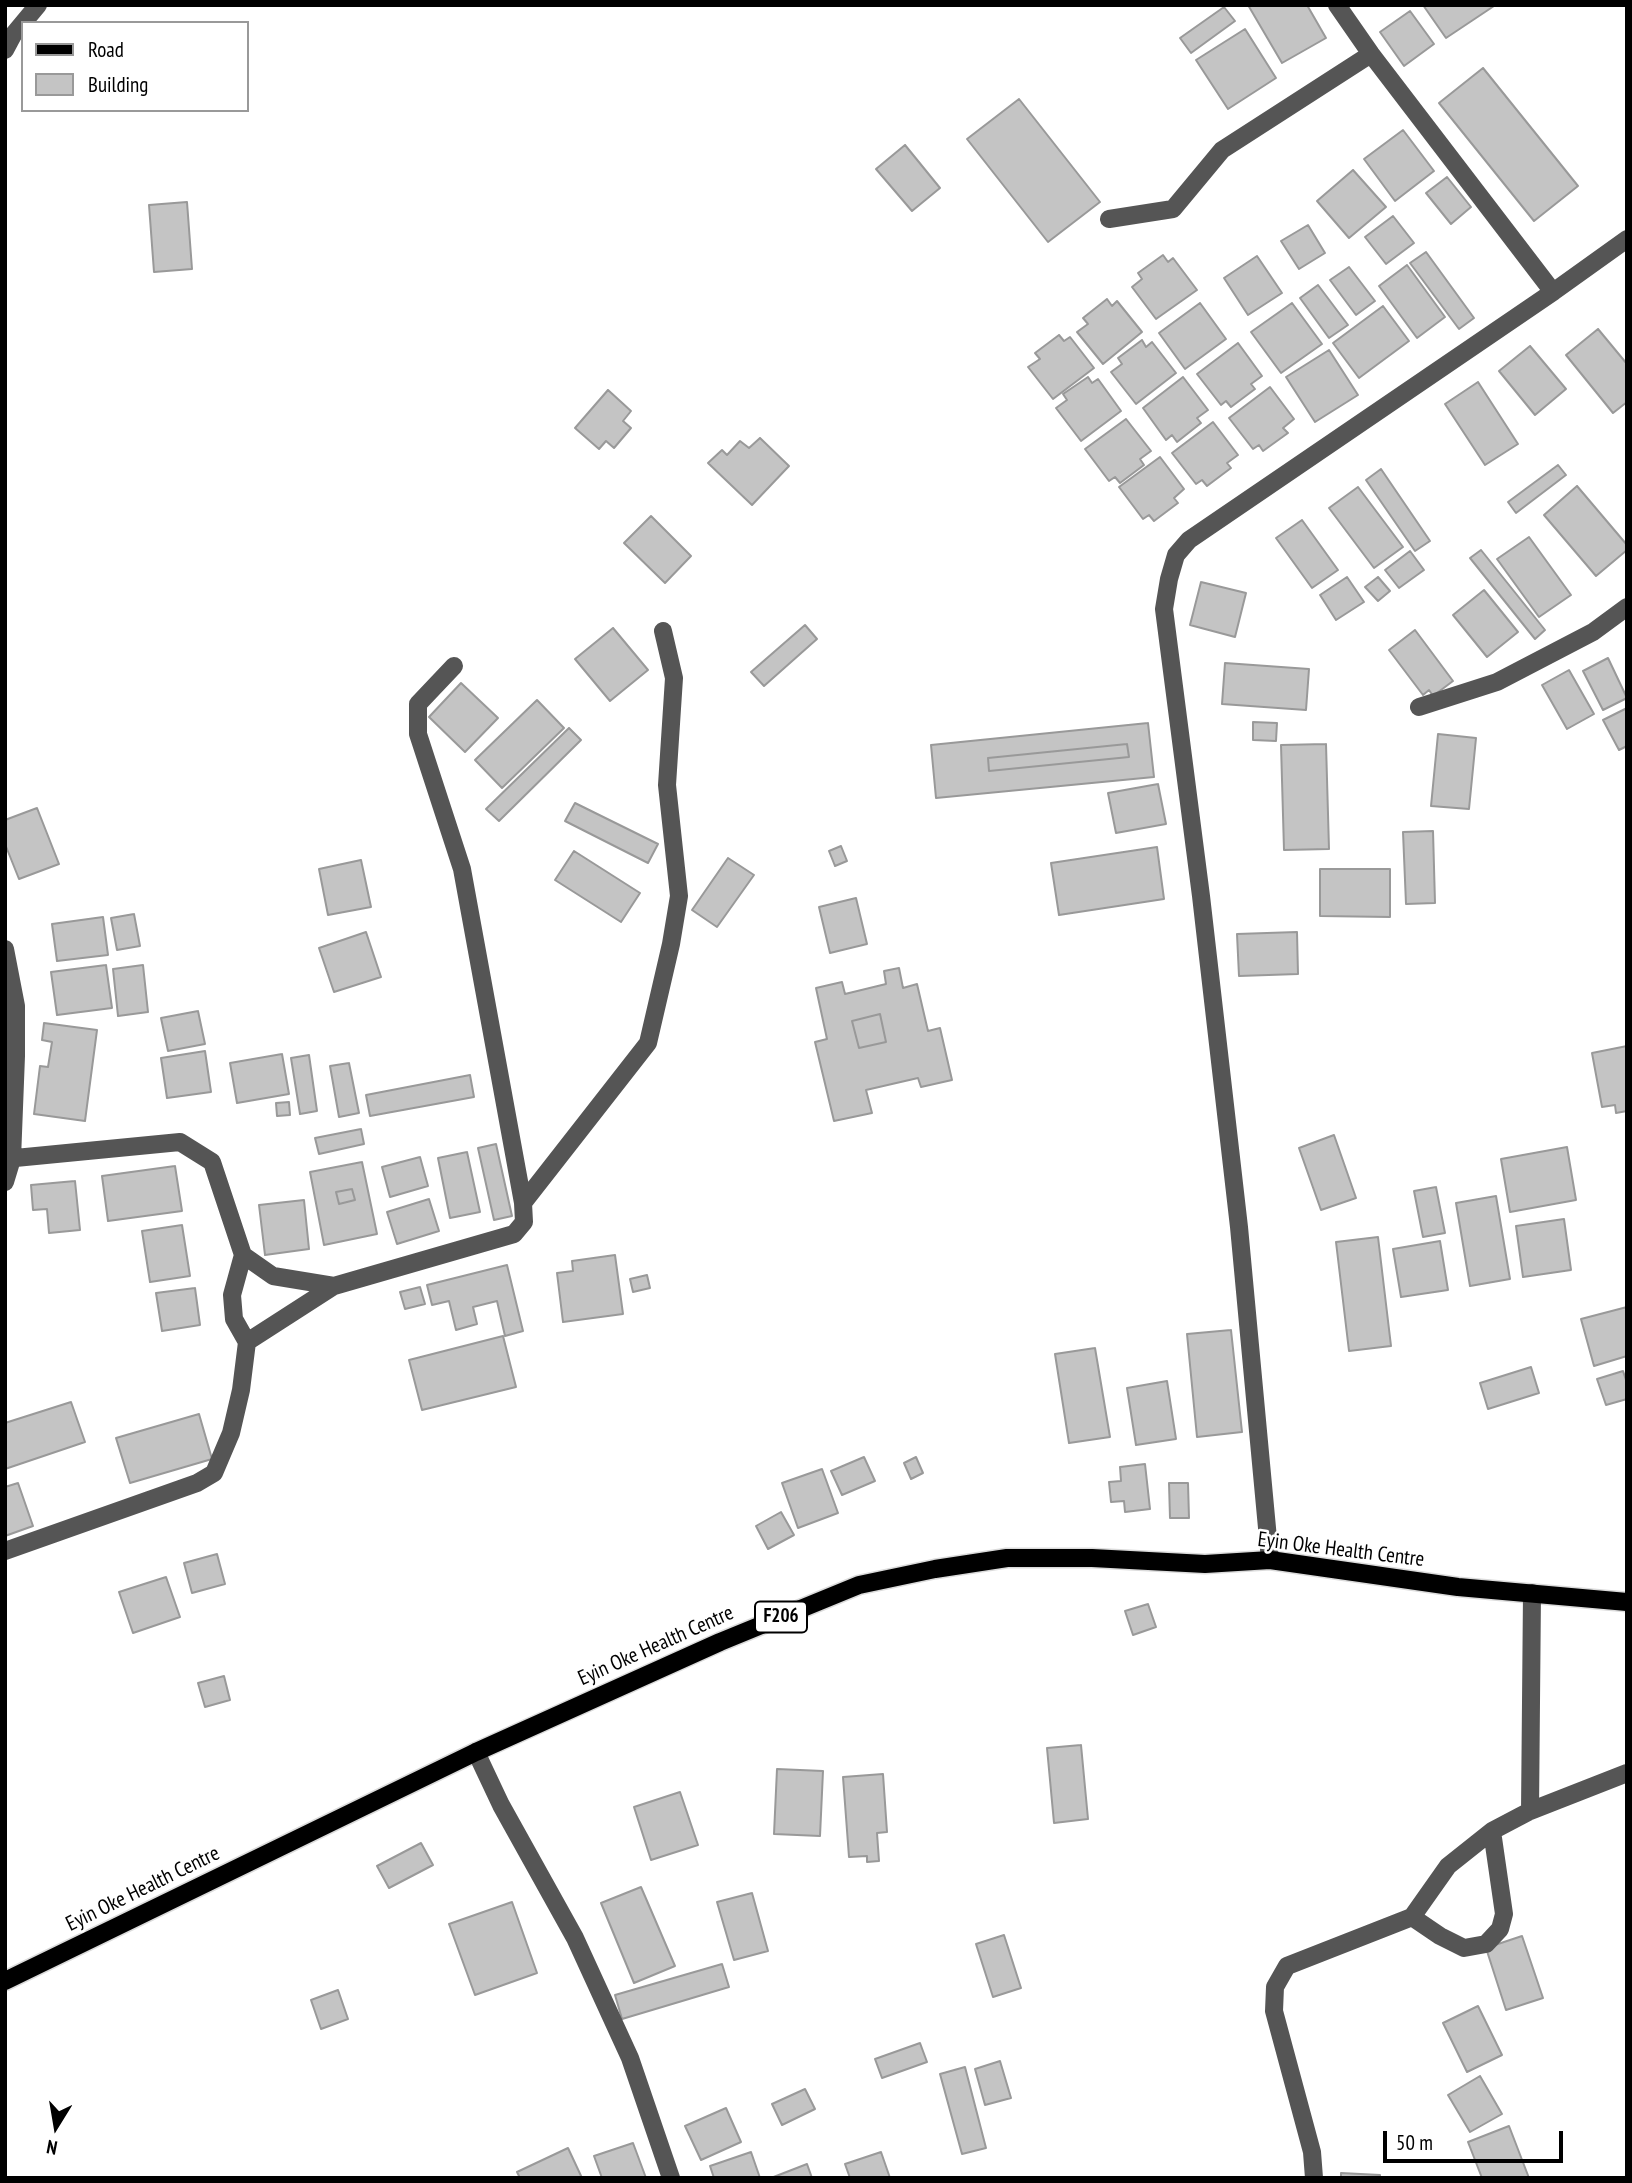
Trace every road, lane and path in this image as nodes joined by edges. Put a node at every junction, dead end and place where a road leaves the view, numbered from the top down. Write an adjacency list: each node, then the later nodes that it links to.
1 (38, 5): 3 (street)
2 (1336, 5): 6 (street)
3 (25, 21)
4 (21, 25): 5 (street)
5 (5, 50)
6 (1371, 54): 7 (street); 9 (street)
7 (1109, 219)
8 (1627, 239): 9 (street)
9 (1553, 292): 22 (street)
10 (1627, 607): 13 (street)
11 (663, 631): 17 (street)
12 (454, 666): 17 (street)
13 (1419, 707)
14 (5, 949): 15 (street)
15 (8, 1159): 16 (street); 18 (street)
16 (5, 1182)
17 (523, 1203): 19 (street)
18 (243, 1255): 19 (street); 20 (street)
19 (334, 1286): 20 (street)
20 (247, 1342): 21 (street)
21 (5, 1551)
22 (1270, 1560): 23 (main road, Eyin Oke Health Centre / F206); 25 (main road, Eyin Oke Health Centre / F206)
23 (1532, 1593): 24 (main road, Eyin Oke Health Centre / F206); 27 (street)
24 (1627, 1602)
25 (476, 1752): 30 (main road, Eyin Oke Health Centre / F206); 31 (street)
26 (1627, 1773): 27 (street)
27 (1530, 1811): 28 (street)
28 (1492, 1831): 29 (street); 29 (street)
29 (1412, 1916): 32 (street)
30 (5, 1981)
31 (671, 2178)
32 (1314, 2178)

